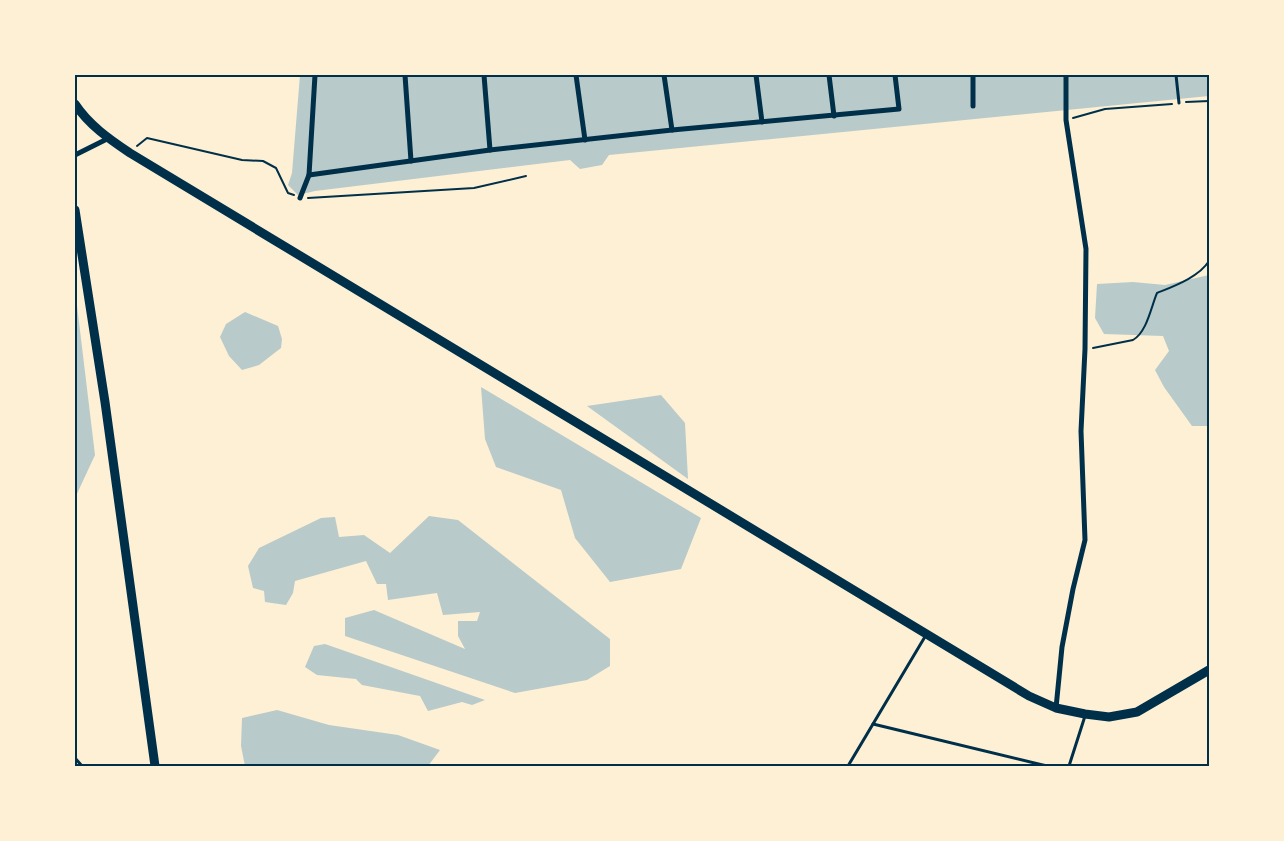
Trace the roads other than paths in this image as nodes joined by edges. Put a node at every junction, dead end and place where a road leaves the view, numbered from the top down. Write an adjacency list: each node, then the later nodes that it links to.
1 (315, 75): 23 (street)
2 (404, 75): 22 (street)
3 (484, 75): 20 (street)
4 (576, 75): 19 (street)
5 (664, 75): 17 (street)
6 (756, 75): 16 (street)
7 (829, 75): 15 (street)
8 (895, 75): 15 (street)
9 (973, 75): 14 (street)
10 (1066, 75): 28 (street)
11 (1176, 75): 12 (lane)
12 (1179, 103)
13 (75, 104): 18 (main road)
14 (973, 106)
15 (834, 116): 16 (street)
16 (762, 122): 17 (street)
17 (672, 130): 19 (street)
18 (109, 138): 21 (street); 26 (main road)
19 (585, 140): 20 (street)
20 (490, 150): 22 (street)
21 (75, 155)
22 (411, 161): 23 (street)
23 (309, 175): 24 (street)
24 (300, 198)
25 (75, 210): 33 (main road)
26 (926, 635): 28 (main road); 30 (lane)
27 (1209, 670): 29 (main road)
28 (1056, 708): 29 (main road)
29 (1086, 714): 36 (lane)
30 (873, 724): 34 (lane); 35 (lane)
31 (75, 758): 32 (lane)
32 (82, 766)
33 (155, 766)
34 (848, 766)
35 (1048, 766)
36 (1069, 766)

